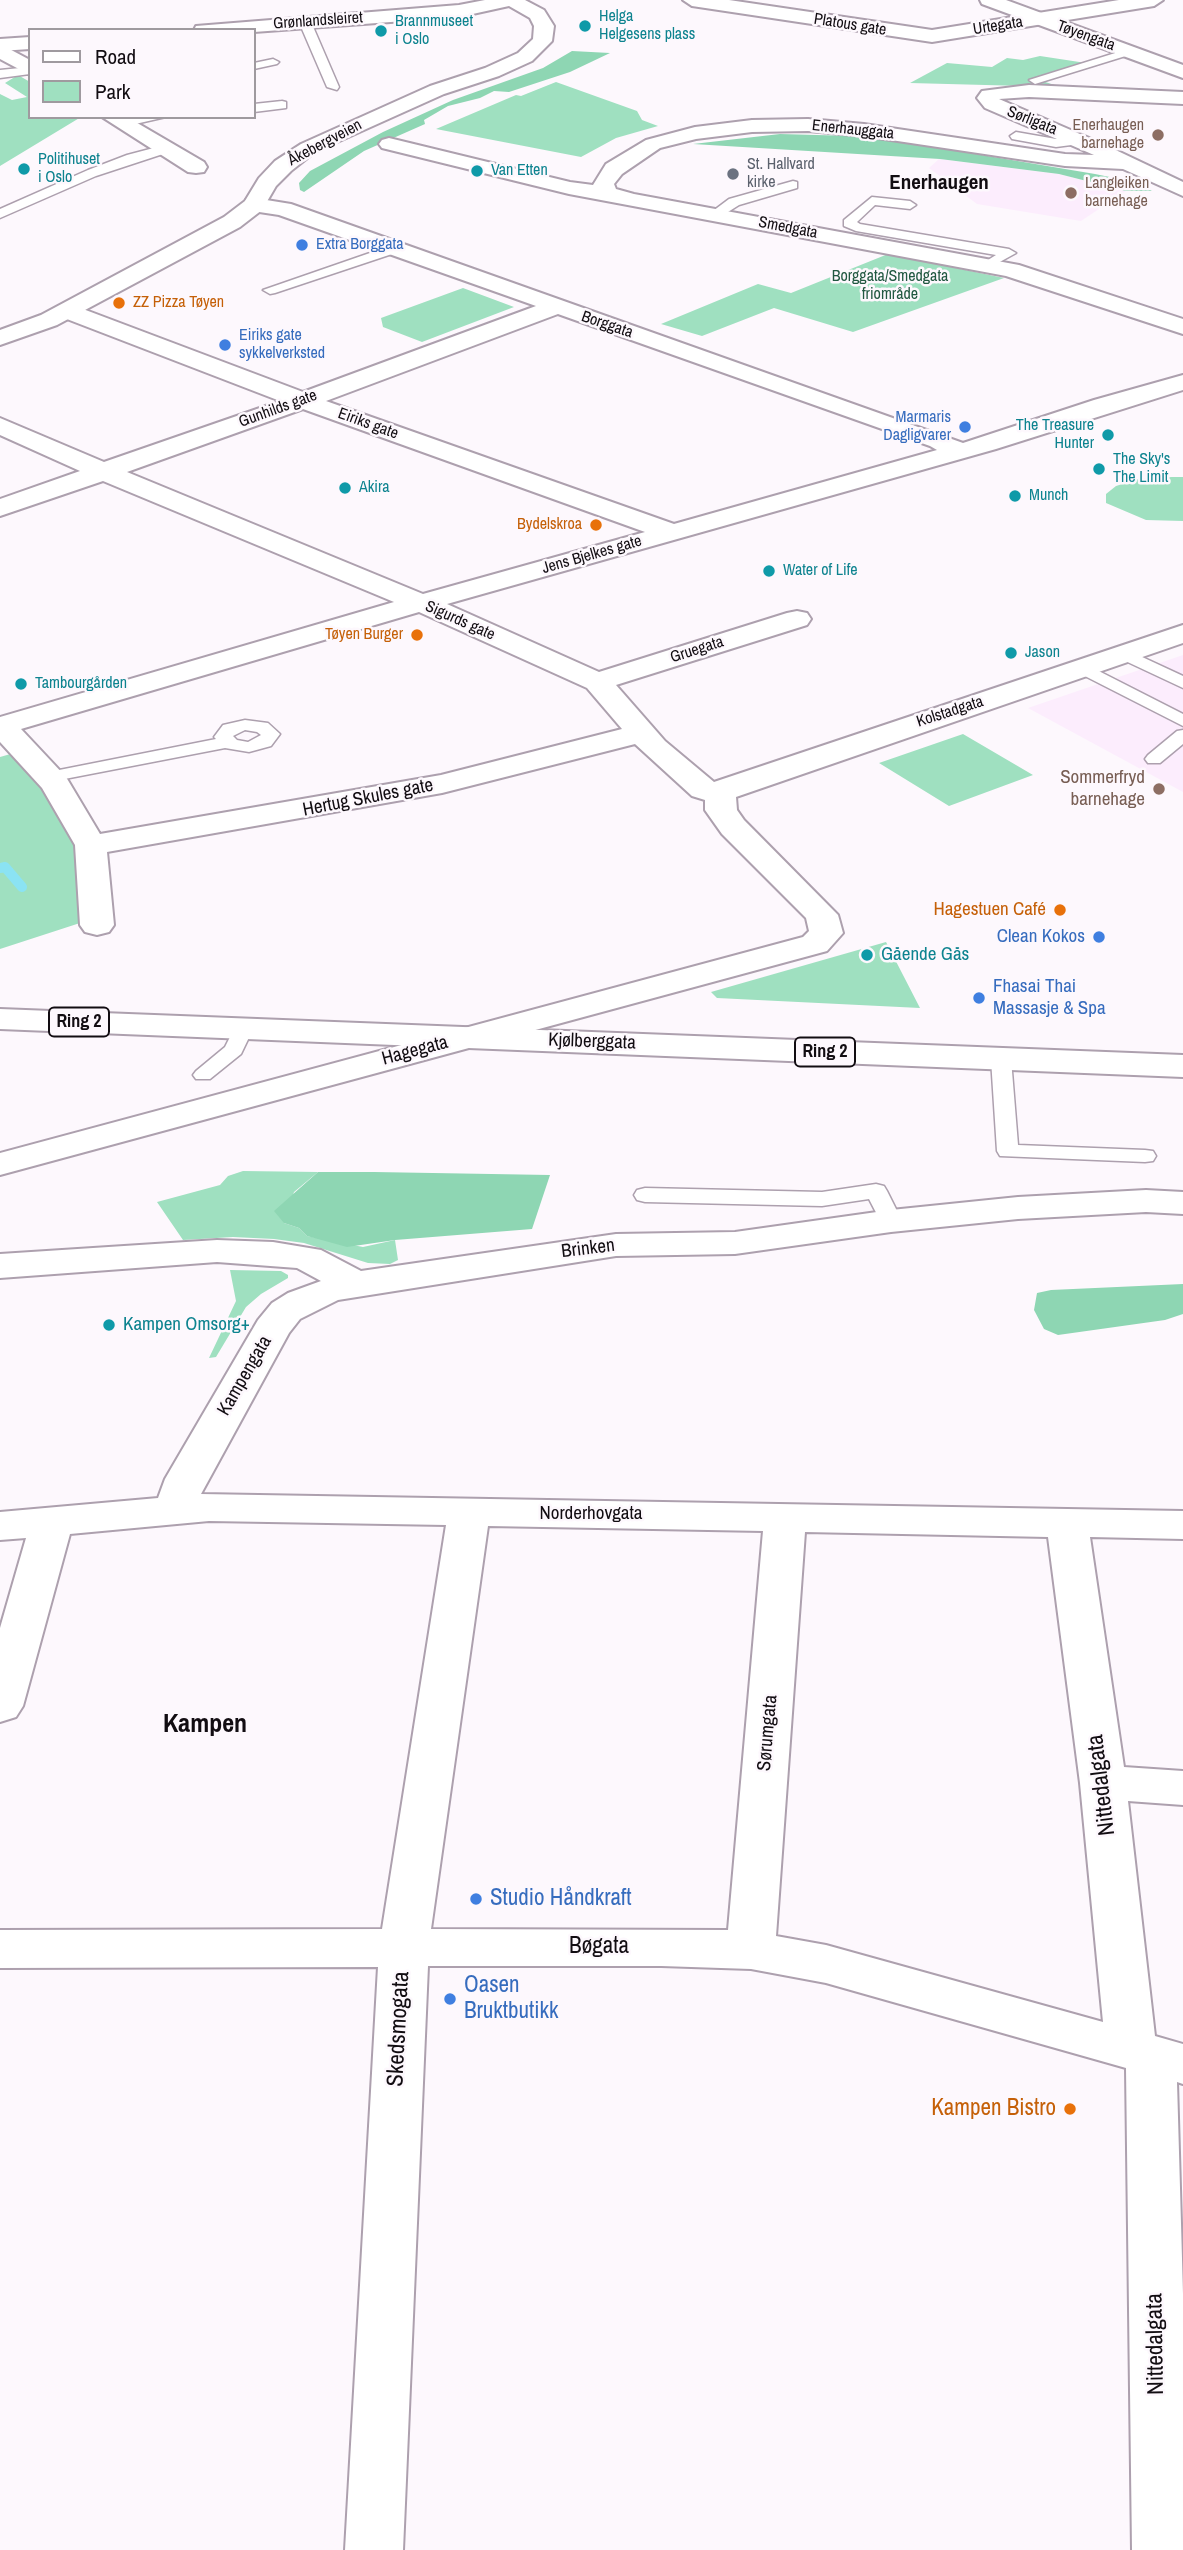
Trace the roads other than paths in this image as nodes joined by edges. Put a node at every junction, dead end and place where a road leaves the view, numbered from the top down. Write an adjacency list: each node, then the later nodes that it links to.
1 (485, 0): 6 (street, Grønlandsleiret)
2 (512, 0): 6 (street, Grønlandsleiret); 35 (street, Åkebergveien)
3 (692, 0): 10 (street, Platous gate)
4 (989, 0): 7 (street, Tøyengata)
5 (1154, 0): 7 (street, Urtegata)
6 (432, 12): 8 (street, Grønlandsleiret)
7 (1040, 19): 10 (street, Urtegata); 13 (street, Tøyengata)
8 (305, 22): 9 (street, Grønlandsleiret); 21 (lane)
9 (228, 28)
10 (925, 36)
11 (28, 43): 12 (street)
12 (0, 48): 16 (street)
13 (1128, 52): 18 (street, Tøyengata); 20 (lane)
14 (274, 62): 15 (lane)
15 (256, 66)
16 (28, 68)
17 (28, 69): 19 (lane)
18 (1183, 72)
19 (0, 74)
20 (1035, 80)
21 (333, 87)
22 (1183, 98): 27 (street, Sørligata)
23 (282, 105): 24 (lane)
24 (256, 108)
25 (117, 120): 29 (street)
26 (1016, 136): 27 (lane)
27 (1079, 140): 30 (street, Sørligata)
28 (389, 144): 34 (street, Smedgata)
29 (165, 149): 31 (street); 37 (lane)
30 (1129, 163): 33 (street, Sørligata); 34 (street, Enerhauggata)
31 (196, 167)
32 (793, 185): 38 (lane)
33 (1183, 190)
34 (607, 192): 38 (street, Smedgata)
35 (254, 205): 39 (street, Borggata); 43 (street, Åkebergveien)
36 (910, 205): 40 (lane)
37 (0, 214)
38 (715, 214): 40 (street, Smedgata)
39 (393, 248): 41 (lane); 42 (street, Borggata)
40 (987, 265): 44 (street, Smedgata)
41 (270, 290)
42 (556, 307): 47 (street, Gunhilds gate); 49 (street, Borggata)
43 (67, 310): 45 (street, Åkebergveien); 47 (street, Eiriks gate)
44 (1183, 327)
45 (0, 338)
46 (1183, 382): 49 (street, Jens Bjelkes gate)
47 (303, 401): 50 (street, Gunhilds gate); 52 (street, Eiriks gate)
48 (0, 426): 50 (street, Sigurds gate)
49 (959, 451): 52 (street, Jens Bjelkes gate)
50 (102, 471): 51 (street, Gunhilds gate); 53 (street, Sigurds gate)
51 (0, 508)
52 (672, 532): 53 (street, Jens Bjelkes gate)
53 (421, 603): 58 (street, Sigurds gate); 61 (street, Jens Bjelkes gate)
54 (797, 619): 58 (street, Gruegata)
55 (1183, 634): 56 (street, Kolstadgata)
56 (1125, 654): 57 (street, Kolstadgata); 59 (lane)
57 (1083, 668): 60 (lane); 67 (street, Kolstadgata)
58 (597, 682): 62 (street, Sigurds gate)
59 (1183, 683)
60 (1183, 722)
61 (1, 726): 66 (street)
62 (640, 734): 67 (street, Sigurds gate); 68 (street, Hertug Skules gate)
63 (1176, 740): 65 (lane)
64 (229, 742): 66 (lane)
65 (1161, 762)
66 (49, 777): 68 (street)
67 (720, 796): 71 (street, Hagegata)
68 (91, 845): 69 (street)
69 (97, 925)
70 (0, 998): 71 (street, Kjølberggata / Ring 2)
71 (547, 1017): 74 (street, Hagegata); 75 (street, Kjølberggata / Ring 2)
72 (0, 1020): 73 (street, Kjølberggata / Ring 2)
73 (243, 1029): 74 (street, Kjølberggata / Ring 2); 78 (lane)
74 (467, 1038): 76 (street, Kjølberggata / Ring 2); 80 (street, Hagegata)
75 (1183, 1042)
76 (1002, 1059): 77 (street, Kjølberggata / Ring 2); 79 (lane)
77 (1183, 1066)
78 (202, 1075)
79 (1145, 1156)
80 (0, 1164)
81 (645, 1195): 83 (lane)
82 (1183, 1203): 83 (street, Brinken)
83 (891, 1221): 85 (street, Brinken)
84 (0, 1266): 85 (street)
85 (355, 1284): 86 (street, Kampengata)
86 (174, 1509): 87 (street, Norderhovgata); 89 (street, Norderhovgata)
87 (469, 1513): 88 (street, Norderhovgata); 96 (street, Skedsmogata)
88 (785, 1516): 90 (street, Norderhovgata); 98 (street, Sørumgata)
89 (52, 1522): 92 (street, Norderhovgata); 93 (street)
90 (1068, 1522): 91 (street, Norderhovgata); 94 (street, Nittedalgata)
91 (1183, 1525)
92 (0, 1526)
93 (0, 1706)
94 (1103, 1783): 95 (street); 99 (street, Nittedalgata)
95 (1183, 1788)
96 (404, 1948): 97 (street, Bøgata); 98 (street, Bøgata); 100 (street, Skedsmogata)
97 (0, 1949)
98 (751, 1950): 99 (street, Bøgata)
99 (1155, 2056): 101 (street, Nittedalgata)
100 (374, 2550)
101 (1161, 2550)

